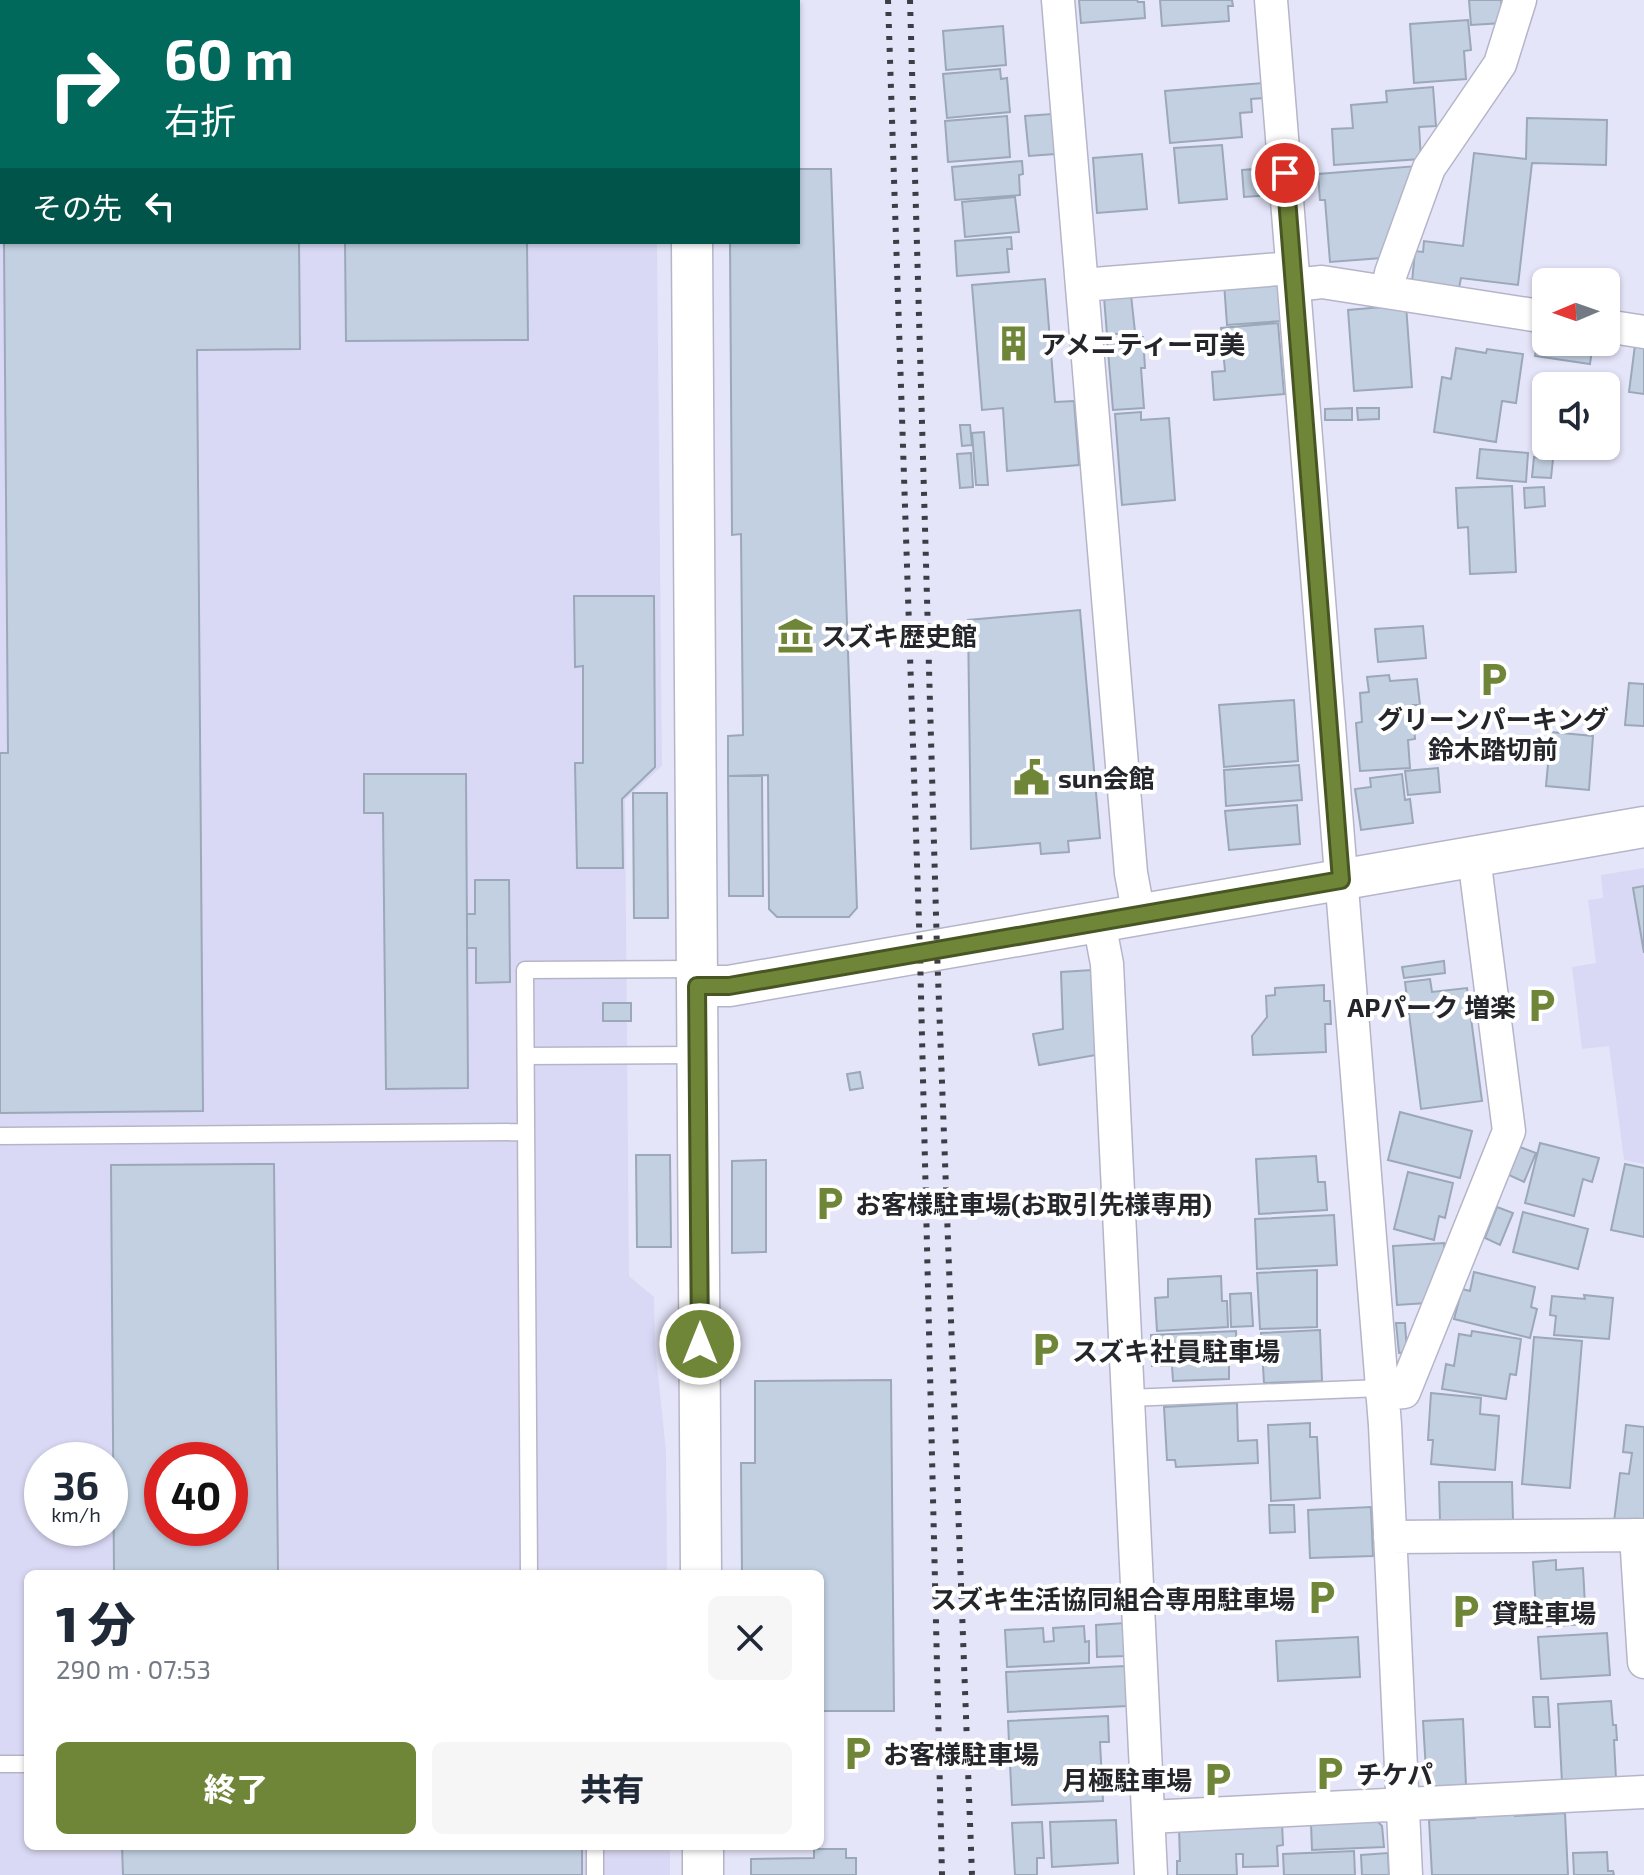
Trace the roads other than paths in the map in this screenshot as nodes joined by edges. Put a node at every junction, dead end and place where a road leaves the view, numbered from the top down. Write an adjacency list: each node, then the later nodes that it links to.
1 (1058, 0): 6 (street)
2 (1271, 0): 5 (street)
3 (1520, 0): 7 (street)
4 (692, 244): 16 (street)
5 (1293, 276): 6 (street); 7 (street); 13 (street)
6 (1082, 285): 14 (street)
7 (1387, 292): 8 (street)
8 (1532, 315)
9 (1620, 328): 10 (street)
10 (1644, 332)
11 (1644, 827): 12 (street)
12 (1474, 857): 13 (street); 21 (street)
13 (1341, 880): 14 (street); 21 (street)
14 (1139, 916): 15 (street)
15 (1099, 922): 16 (street); 22 (street)
16 (697, 978): 17 (street); 18 (lane)
17 (698, 1055): 18 (lane); 26 (street)
18 (526, 1056): 19 (lane)
19 (526, 1132): 20 (lane); 25 (lane)
20 (0, 1136)
21 (1382, 1391): 22 (lane); 24 (street)
22 (1128, 1398): 32 (street)
23 (1640, 1535): 24 (street); 27 (street)
24 (1390, 1537): 31 (street)
25 (529, 1570)
26 (701, 1570)
27 (1644, 1662)
28 (0, 1764): 29 (lane)
29 (24, 1764)
30 (1644, 1792): 31 (street)
31 (1403, 1804): 32 (street); 38 (street)
32 (1149, 1817): 37 (street)
33 (595, 1850): 35 (lane)
34 (703, 1850): 36 (street)
35 (595, 1875)
36 (703, 1875)
37 (1151, 1875)
38 (1406, 1875)

